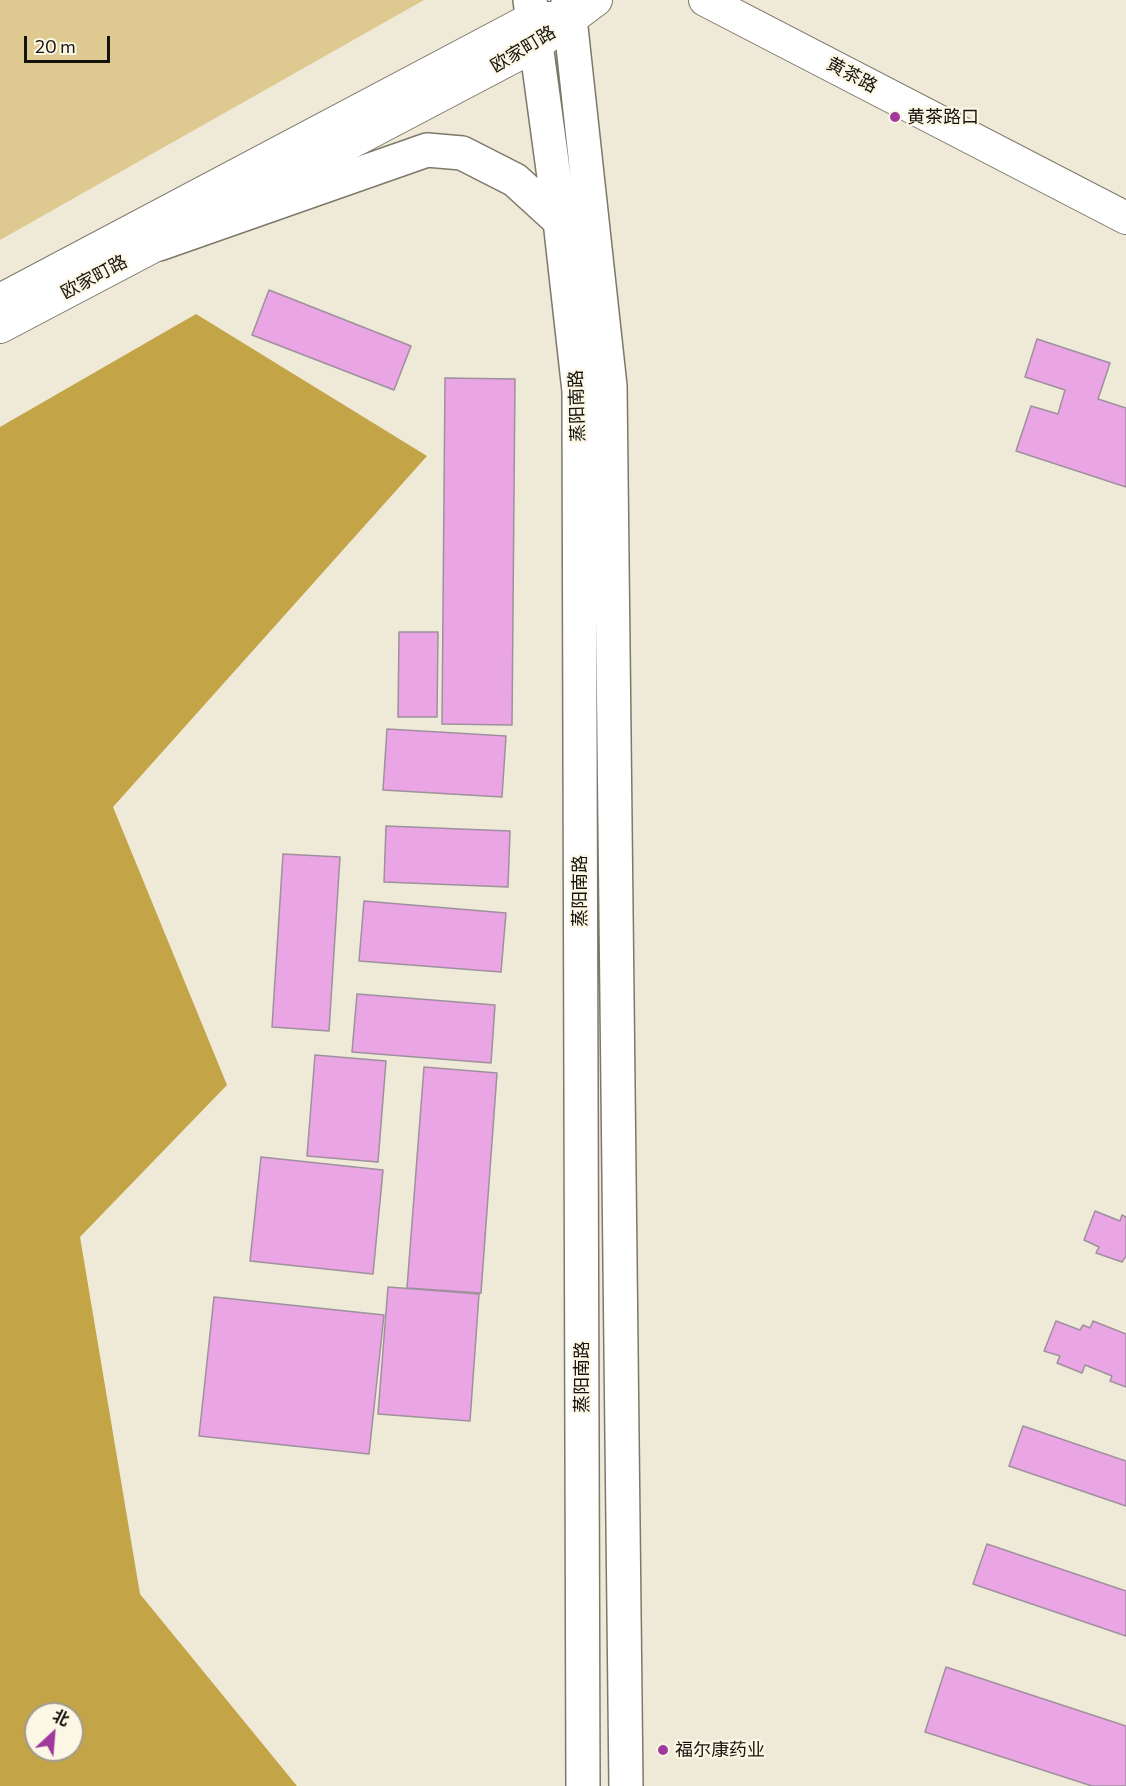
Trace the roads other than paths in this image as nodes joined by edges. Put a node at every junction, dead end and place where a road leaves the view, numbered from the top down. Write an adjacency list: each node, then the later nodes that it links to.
1 (705, 0): 4 (main road, 黄茶路)
2 (579, 6): 3 (main road, 欧家町路); 10 (main road, 蒸阳南路)
3 (533, 21): 5 (main road, 蒸阳南路); 6 (main road, 欧家町路); 7 (main road, 欧家町路)
4 (1126, 218)
5 (560, 221): 6 (main road); 9 (main road, 蒸阳南路)
6 (159, 244): 8 (main road, 欧家町路)
7 (0, 300)
8 (0, 327)
9 (583, 1786)
10 (626, 1786)

